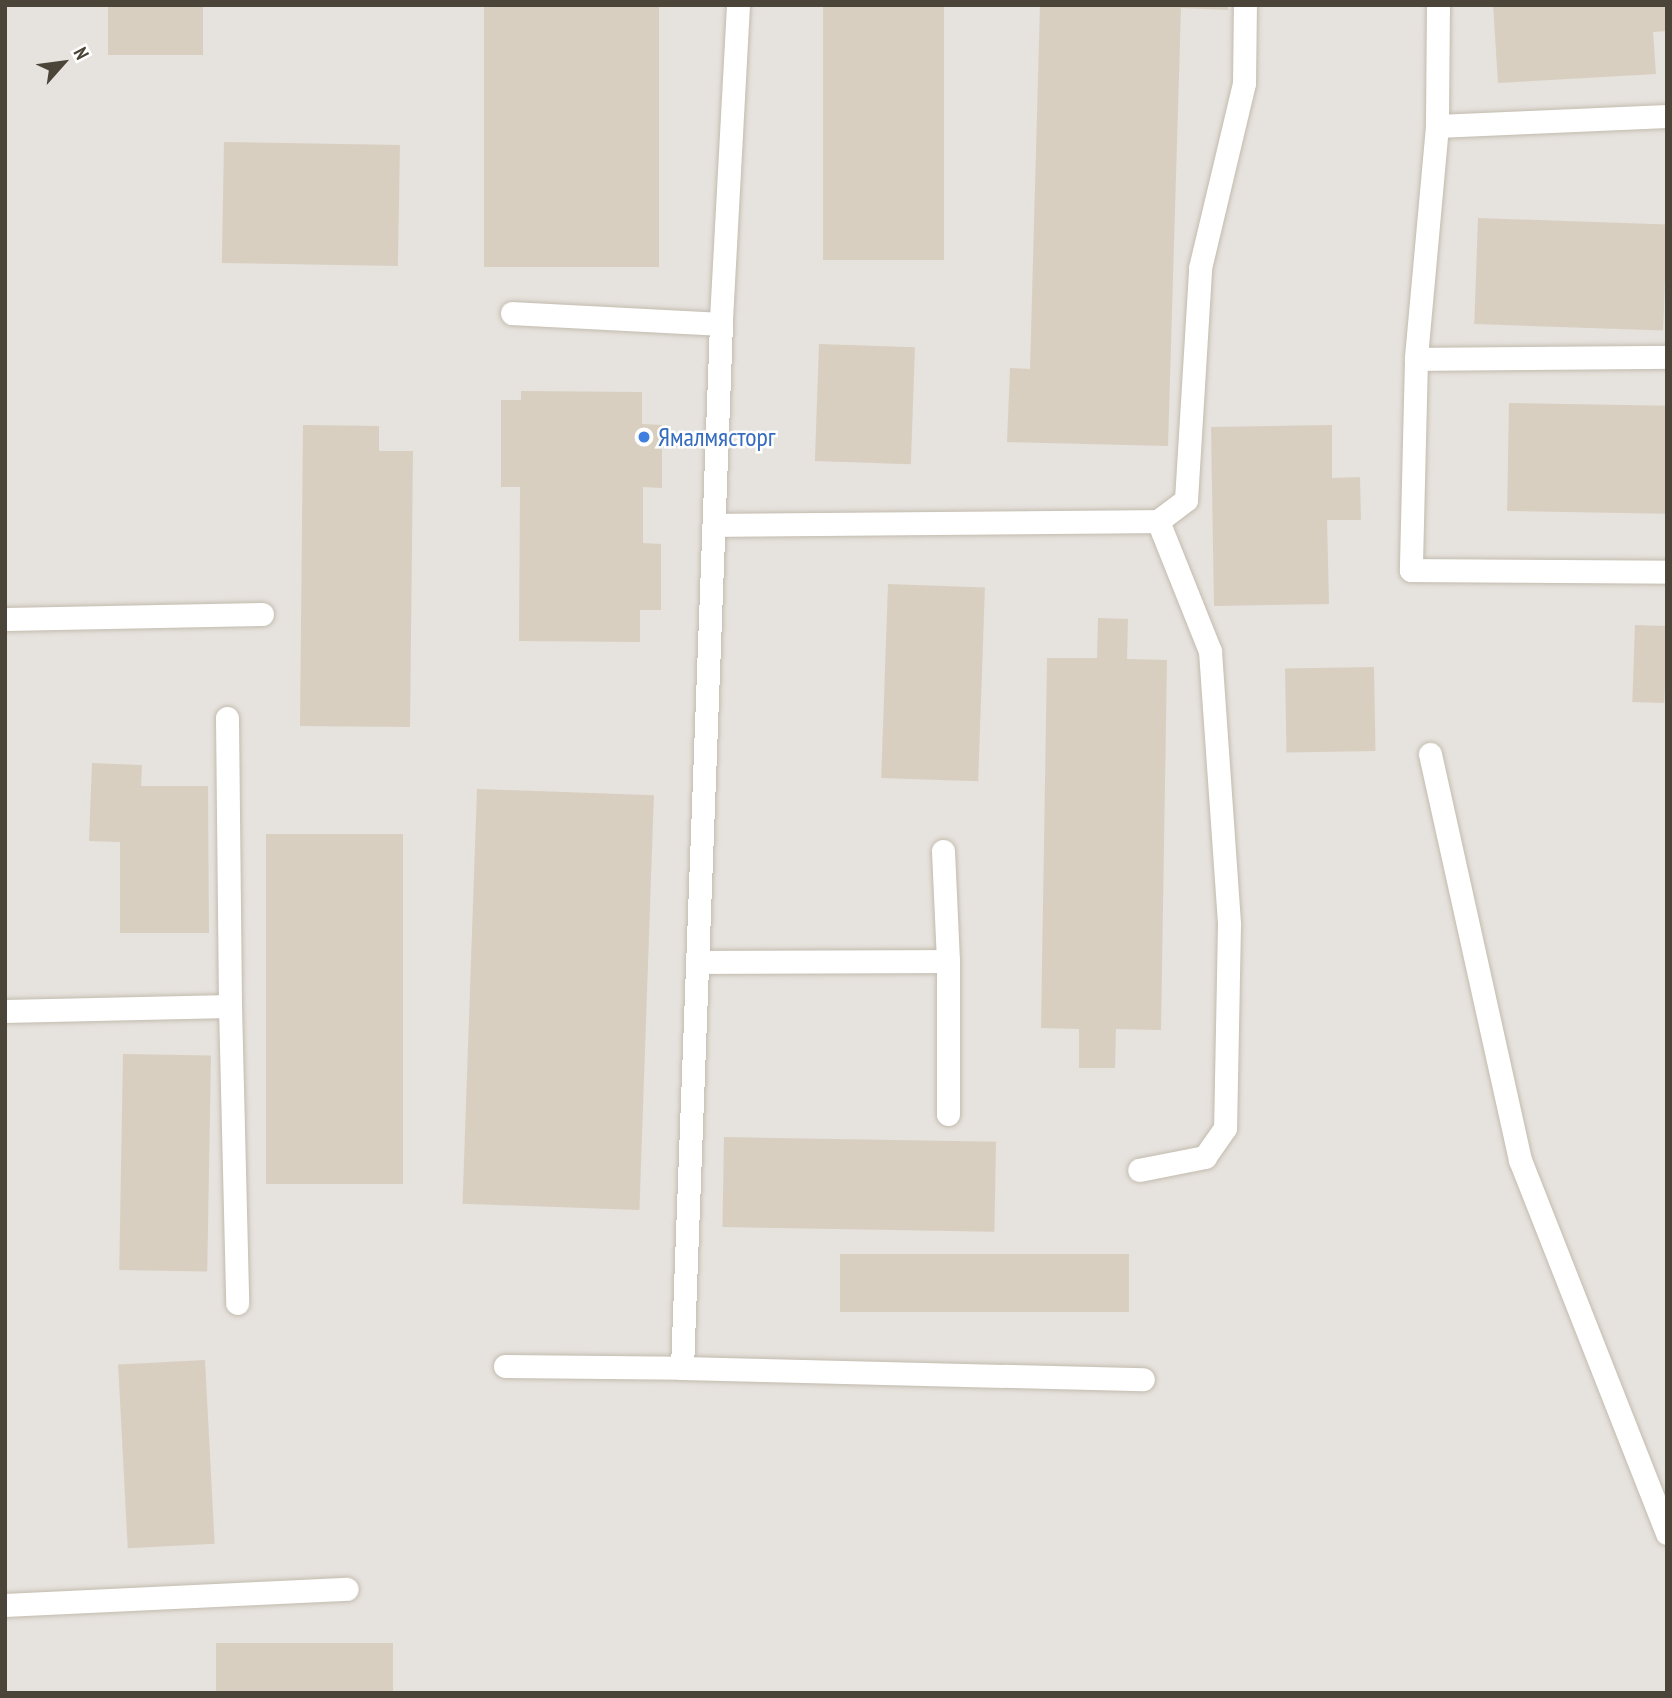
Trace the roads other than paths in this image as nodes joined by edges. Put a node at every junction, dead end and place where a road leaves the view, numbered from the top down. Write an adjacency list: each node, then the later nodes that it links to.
1 (738, 5): 7 (lane)
2 (1245, 5): 10 (lane)
3 (1438, 5): 5 (lane)
4 (1667, 116): 5 (lane)
5 (1437, 126): 9 (lane)
6 (512, 313): 7 (lane)
7 (721, 324): 11 (lane)
8 (1667, 357): 9 (lane)
9 (1416, 359): 12 (lane)
10 (1158, 521): 11 (lane); 23 (lane)
11 (714, 525): 19 (lane)
12 (1667, 572)
13 (262, 614): 14 (lane)
14 (5, 619)
15 (227, 718): 20 (lane)
16 (1430, 754): 28 (lane)
17 (943, 851): 18 (lane)
18 (948, 961): 19 (lane); 22 (lane)
19 (697, 962): 26 (lane)
20 (230, 1006): 21 (lane); 24 (lane)
21 (5, 1011)
22 (948, 1114)
23 (1139, 1170)
24 (237, 1303)
25 (505, 1366): 26 (lane)
26 (682, 1368): 27 (lane)
27 (1143, 1379)
28 (1667, 1534)
29 (347, 1588): 30 (lane)
30 (5, 1605)

